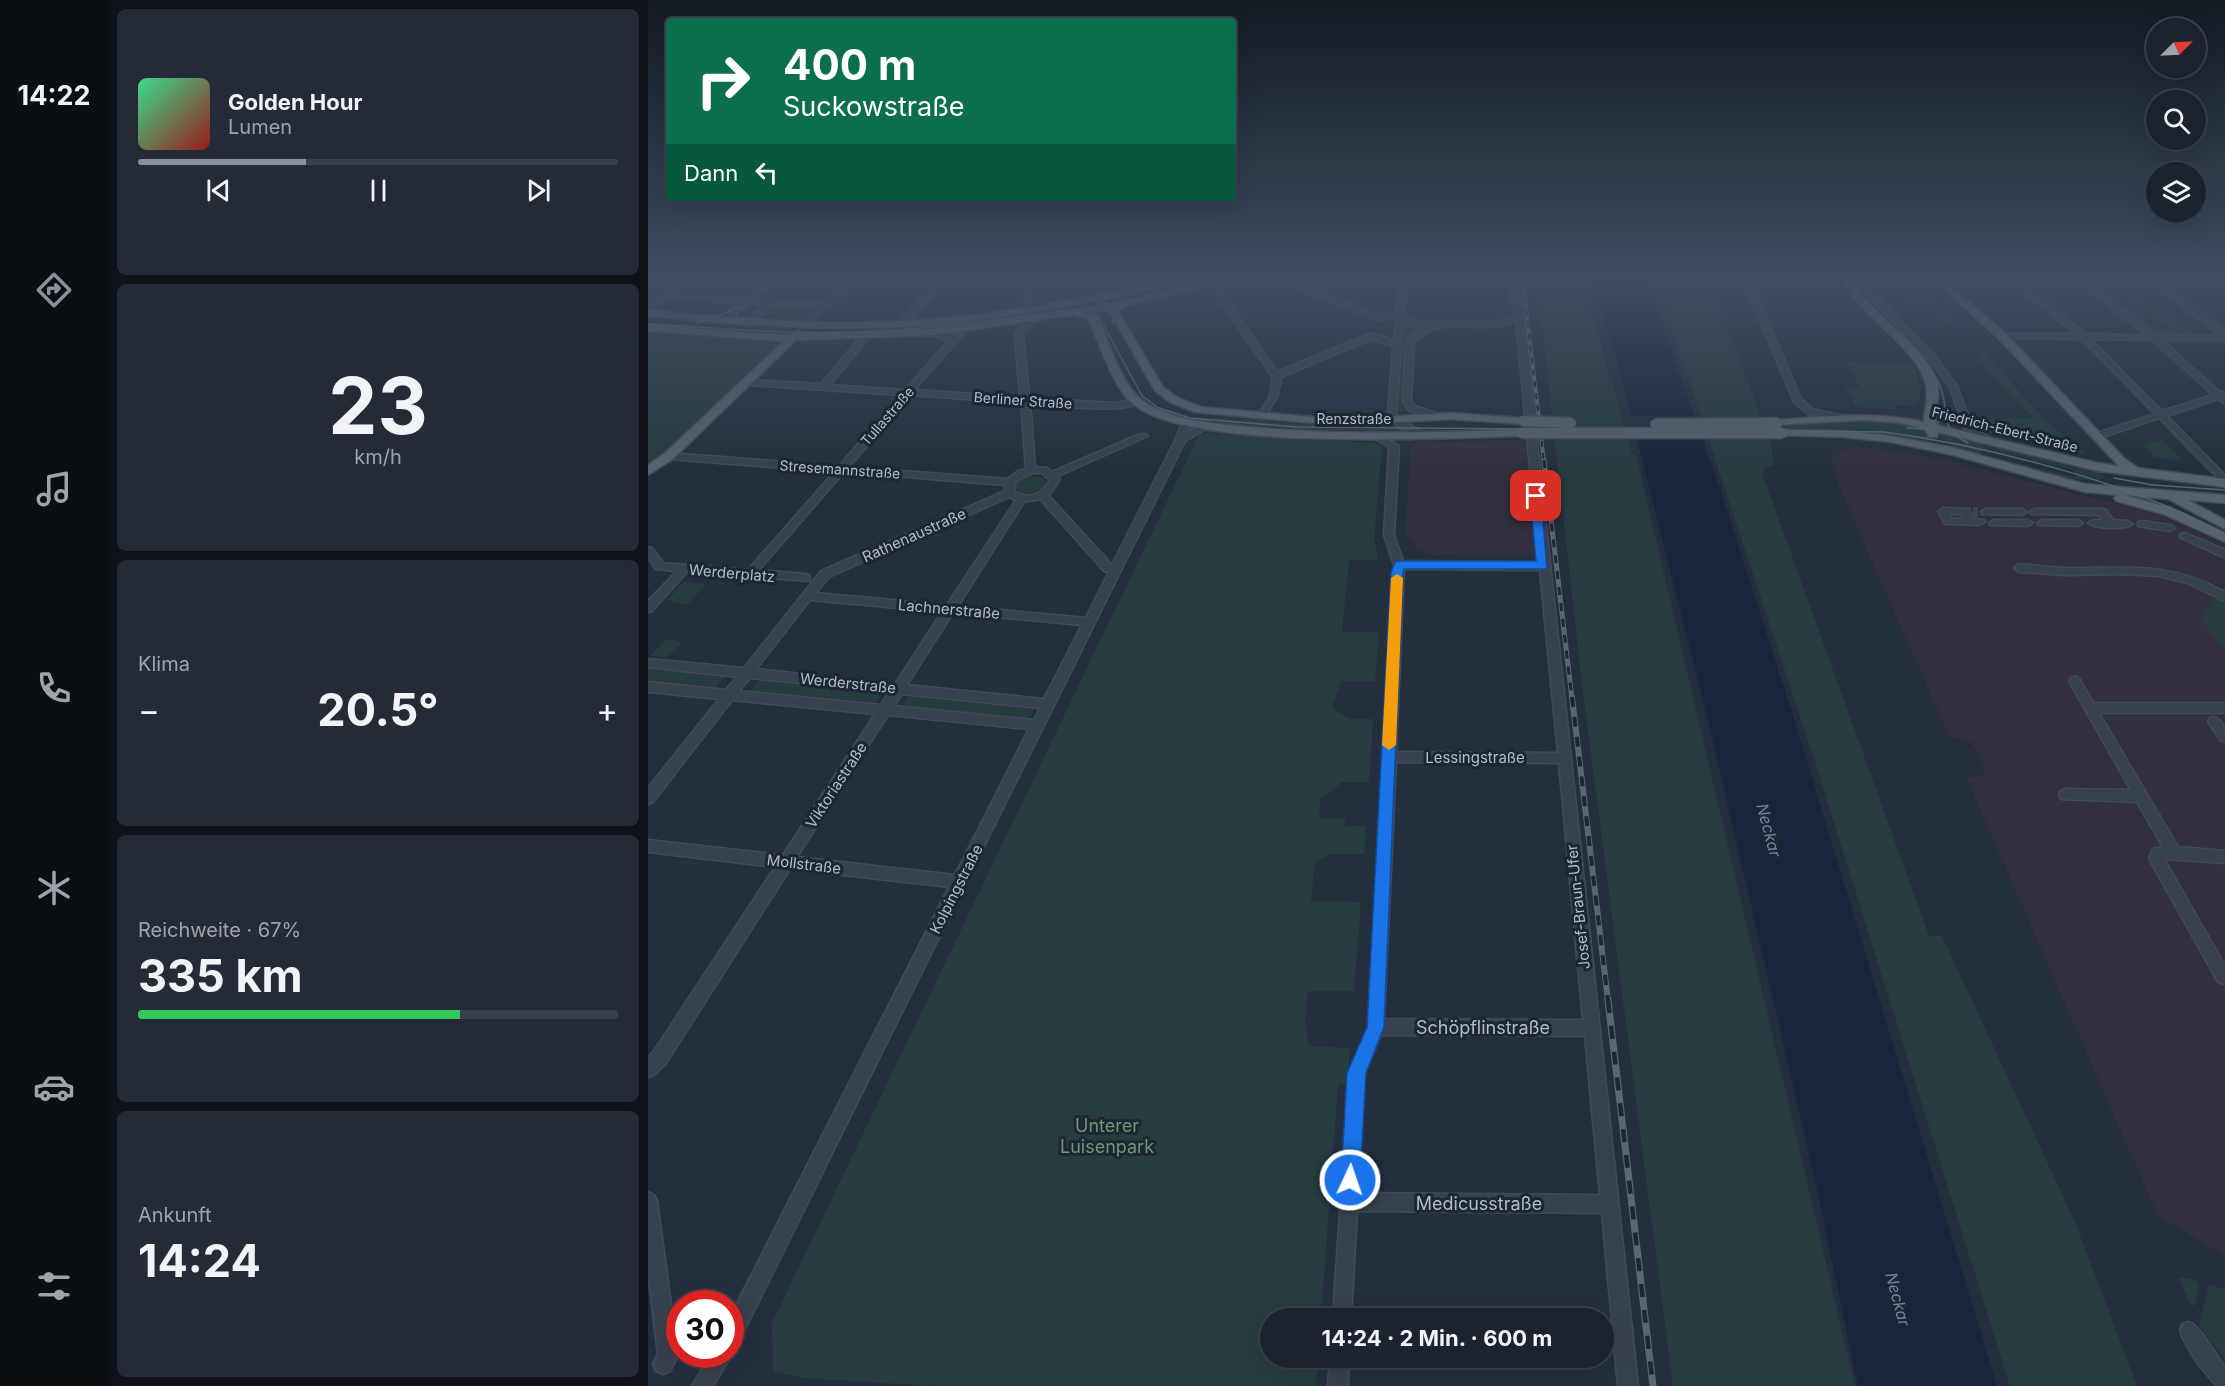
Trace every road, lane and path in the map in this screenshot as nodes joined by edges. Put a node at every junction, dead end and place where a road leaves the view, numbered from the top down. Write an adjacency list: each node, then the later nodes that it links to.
1 (789, 339): 22 (main road)
2 (807, 339): 22 (main road)
3 (864, 339): 26 (street)
4 (950, 339): 20 (street)
5 (1019, 339): 29 (street)
6 (1104, 339): 31 (main road)
7 (1130, 339): 30 (main road)
8 (1250, 339): 23 (street)
9 (1366, 339): 23 (street)
10 (1379, 339): 21 (street)
11 (1397, 339): 21 (street)
12 (1412, 339): 35 (street)
13 (1519, 339): 42 (street, Josef-Braun-Ufer)
14 (1772, 339): 36 (street)
15 (1899, 339): 24 (main road)
16 (1913, 339): 50 (street)
17 (2005, 339): 48 (main road)
18 (2085, 339): 33 (street)
19 (2157, 339): 28 (street)
20 (953, 340): 27 (street, Tullastraße)
21 (1397, 345): 37 (street)
22 (784, 348): 25 (main road)
23 (1276, 376): 34 (street)
24 (1931, 380): 38 (main road); 40 (main road)
25 (749, 382): 26 (street, Berliner Straße); 53 (main road)
26 (824, 386): 27 (street, Berliner Straße)
27 (909, 392): 29 (street, Berliner Straße); 54 (street, Tullastraße)
28 (2223, 397): 33 (street)
29 (1024, 400): 31 (street, Berliner Straße); 57 (street)
30 (1174, 400): 31 (main road); 32 (main road)
31 (1137, 402): 39 (main road, Renzstraße)
32 (1213, 412): 34 (main road, Renzstraße); 39 (main road)
33 (2162, 415): 48 (street); 60 (street)
34 (1261, 416): 37 (main road, Renzstraße); 44 (main road)
35 (1435, 416): 37 (main road, Renzstraße); 42 (main road, Renzstraße)
36 (1842, 418): 38 (main road, Friedrich-Ebert-Straße); 43 (main road, Friedrich-Ebert-Straße)
37 (1395, 420): 46 (street)
38 (1900, 420): 40 (main road, Friedrich-Ebert-Straße)
39 (1186, 423): 41 (main road, Renzstraße); 49 (street, Kolpingstraße)
40 (1930, 425): 50 (main road, Friedrich-Ebert-Straße); 51 (main road)
41 (1206, 426): 44 (main road, Renzstraße); 49 (street)
42 (1524, 427): 43 (main road, bridge); 46 (main road, Renzstraße); 80 (street, Josef-Braun-Ufer)
43 (1780, 428): 51 (main road)
44 (1242, 431): 45 (main road, Renzstraße)
45 (1373, 434): 46 (main road, Renzstraße); 52 (street)
46 (1420, 434): 52 (street)
47 (1143, 436): 59 (street)
48 (2097, 436): 55 (main road)
49 (1181, 439): 82 (street, Kolpingstraße)
50 (1987, 440): 55 (main road, Friedrich-Ebert-Straße)
51 (1954, 452): 61 (main road)
52 (1394, 454): 79 (street)
53 (669, 456): 54 (street, Stresemannstraße); 56 (main road)
54 (842, 469): 62 (street, Stresemannstraße); 84 (street, Tullastraße)
55 (2121, 469): 58 (main road); 61 (main road); 64 (main road)
56 (648, 471)
57 (1031, 471): 59 (street); 62 (street)
58 (2136, 473): 60 (main road); 64 (main road)
59 (1053, 475): 63 (street)
60 (2224, 483)
61 (2095, 489): 64 (main road); 76 (main road)
62 (1014, 491): 63 (street); 86 (street, Rathenaustraße); 89 (street, Viktoriastraße)
63 (1042, 495): 82 (street)
64 (2167, 495): 65 (main road); 69 (main road)
65 (2220, 498): 69 (main road)
66 (2022, 512): 68 (street)
67 (2036, 512): 73 (street)
68 (1976, 515)
69 (2221, 522)
70 (1994, 523): 71 (street)
71 (2028, 523)
72 (2042, 523): 73 (street)
73 (2110, 523): 74 (street)
74 (2128, 524)
75 (2142, 524): 78 (street)
76 (2225, 538)
77 (648, 551): 84 (street, Werderplatz)
78 (2225, 555)
79 (1399, 565): 80 (street); 104 (street)
80 (1543, 566): 105 (street, Josef-Braun-Ufer)
81 (2019, 568): 87 (street)
82 (1116, 570): 90 (street, Kolpingstraße)
83 (682, 572): 88 (street, Werderplatz)
84 (750, 574): 85 (street, Werderplatz)
85 (805, 578)
86 (808, 596): 89 (street, Lachnerstraße); 92 (street)
87 (2225, 597)
88 (648, 608)
89 (950, 609): 90 (street, Lachnerstraße); 95 (street, Viktoriastraße)
90 (1089, 622): 97 (street, Kolpingstraße)
91 (648, 663): 92 (street, Werderstraße)
92 (747, 673): 95 (street, Werderstraße); 96 (street)
93 (2074, 681): 98 (street)
94 (648, 687): 96 (street, Werderstraße)
95 (898, 688): 97 (street, Werderstraße); 100 (street, Viktoriastraße)
96 (729, 696): 100 (street, Werderstraße); 108 (street)
97 (1049, 704): 102 (street, Kolpingstraße)
98 (2090, 708): 99 (street); 107 (street)
99 (2225, 708)
100 (885, 710): 102 (street, Werderstraße); 112 (street, Viktoriastraße)
101 (2214, 722): 103 (street)
102 (1038, 725): 113 (street, Kolpingstraße)
103 (2224, 736)
104 (1388, 757): 105 (street, Lessingstraße); 115 (street)
105 (1562, 758): 116 (street, Josef-Braun-Ufer)
106 (2066, 795): 107 (street)
107 (2141, 796): 110 (street)
108 (648, 798)
109 (648, 846): 112 (street, Mollstraße)
110 (2174, 853): 111 (street); 114 (street)
111 (2225, 857)
112 (787, 861): 113 (street, Mollstraße); 117 (street, Viktoriastraße)
113 (959, 882): 122 (street, Kolpingstraße)
114 (2223, 977)
115 (1376, 1027): 116 (street, Schöpflinstraße); 119 (street)
116 (1590, 1028): 120 (street, Josef-Braun-Ufer)
117 (648, 1069)
118 (648, 1201): 124 (street)
119 (1349, 1202): 120 (street, Medicusstraße); 121 (street)
120 (1609, 1204): 130 (street, Josef-Braun-Ufer)
121 (1343, 1308)
122 (744, 1310)
123 (2188, 1331): 127 (street)
124 (663, 1364)
125 (713, 1368): 128 (street)
126 (1339, 1368): 129 (street)
127 (2225, 1380)
128 (702, 1386)
129 (1338, 1386)
130 (1628, 1386)

